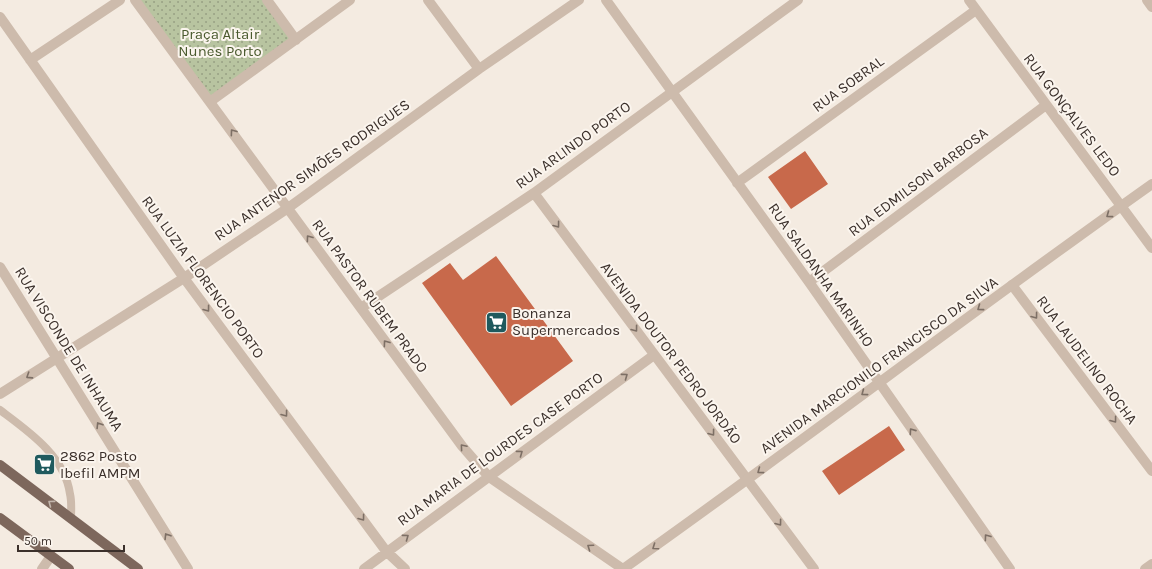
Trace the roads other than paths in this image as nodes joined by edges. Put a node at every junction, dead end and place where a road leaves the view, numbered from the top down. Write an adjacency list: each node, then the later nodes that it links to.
1 (120, 0): 15 (street)
2 (135, 0): 18 (street, RUA PASTOR RUBEM PRADO)
3 (267, 0): 14 (street)
4 (350, 0): 14 (street)
5 (428, 0): 16 (street)
6 (579, 0): 16 (street, RUA ANTENOR SIMÕES RODRIGUES)
7 (606, 0): 17 (street, RUA SALDANHA MARINHO)
8 (798, 0): 17 (street, RUA ARLINDO PORTO)
9 (969, 0): 12 (street, RUA GONÇALVES LEDO)
10 (1147, 0): 11 (street)
11 (1152, 7)
12 (976, 10): 19 (street, RUA GONÇALVES LEDO); 20 (street, RUA SOBRAL)
13 (0, 17): 15 (street, RUA LUZIA FLORENCIO PORTO)
14 (296, 40): 18 (street)
15 (30, 60): 27 (street, RUA LUZIA FLORENCIO PORTO)
16 (479, 69): 24 (street, RUA ANTENOR SIMÕES RODRIGUES)
17 (672, 91): 20 (street, RUA SALDANHA MARINHO); 22 (street, RUA ARLINDO PORTO)
18 (210, 101): 24 (street, RUA PASTOR RUBEM PRADO, one-way to 18)
19 (1046, 104): 23 (street, RUA GONÇALVES LEDO); 28 (street, RUA EDMILSON BARBOSA)
20 (737, 182): 28 (street, RUA SALDANHA MARINHO)
21 (1152, 184): 23 (street, AVENIDA MARCIONILO FRANCISCO DA SILVA)
22 (534, 193): 30 (street, RUA ARLINDO PORTO); 31 (street, AVENIDA DOUTOR PEDRO JORDÃO, one-way to 31)
23 (1121, 206): 25 (street, RUA GONÇALVES LEDO); 29 (street, AVENIDA MARCIONILO FRANCISCO DA SILVA, one-way to 29)
24 (288, 208): 27 (street, RUA ANTENOR SIMÕES RODRIGUES); 30 (street, RUA PASTOR RUBEM PRADO, one-way to 24)
25 (1152, 248)
26 (0, 267): 32 (street, RUA VISCONDE DE INHAUMA)
27 (184, 278): 32 (street, RUA ANTENOR SIMÕES RODRIGUES); 42 (street, RUA LUZIA FLORENCIO PORTO, one-way to 42)
28 (809, 282): 33 (street, RUA SALDANHA MARINHO)
29 (1012, 285): 33 (street, AVENIDA MARCIONILO FRANCISCO DA SILVA, one-way to 33); 37 (street, RUA LAUDELINO ROCHA, one-way to 37)
30 (361, 308): 38 (street, RUA PASTOR RUBEM PRADO, one-way to 30)
31 (654, 355): 38 (street, RUA MARIA DE LOURDES CASE PORTO, one-way to 31); 39 (street, AVENIDA DOUTOR PEDRO JORDÃO, one-way to 39)
32 (58, 357): 34 (street, RUA ANTENOR SIMÕES RODRIGUES, one-way to 34); 48 (street, RUA VISCONDE DE INHAUMA, one-way to 32)
33 (878, 382): 39 (street, AVENIDA MARCIONILO FRANCISCO DA SILVA, one-way to 39); 53 (street, RUA SALDANHA MARINHO, one-way to 33)
34 (0, 394)
35 (0, 410): 41 (lane)
36 (0, 465): 41 (main road, one-way to 36)
37 (1152, 471)
38 (489, 477): 42 (street, RUA MARIA DE LOURDES CASE PORTO, one-way to 38); 51 (street, RUA PASTOR RUBEM PRADO, one-way to 38)
39 (748, 481): 51 (street, AVENIDA MARCIONILO FRANCISCO DA SILVA, one-way to 51); 52 (street, AVENIDA DOUTOR PEDRO JORDÃO, one-way to 52)
40 (0, 518): 43 (main road)
41 (71, 519): 47 (main road)
42 (386, 551): 49 (street, RUA MARIA DE LOURDES CASE PORTO); 50 (street, RUA LUZIA FLORENCIO PORTO)
43 (51, 556): 45 (street); 46 (main road)
44 (1152, 564): 54 (street)
45 (42, 569)
46 (69, 569)
47 (138, 569)
48 (188, 569)
49 (364, 569)
50 (405, 569)
51 (623, 569)
52 (814, 569)
53 (1010, 569)
54 (1145, 569)

